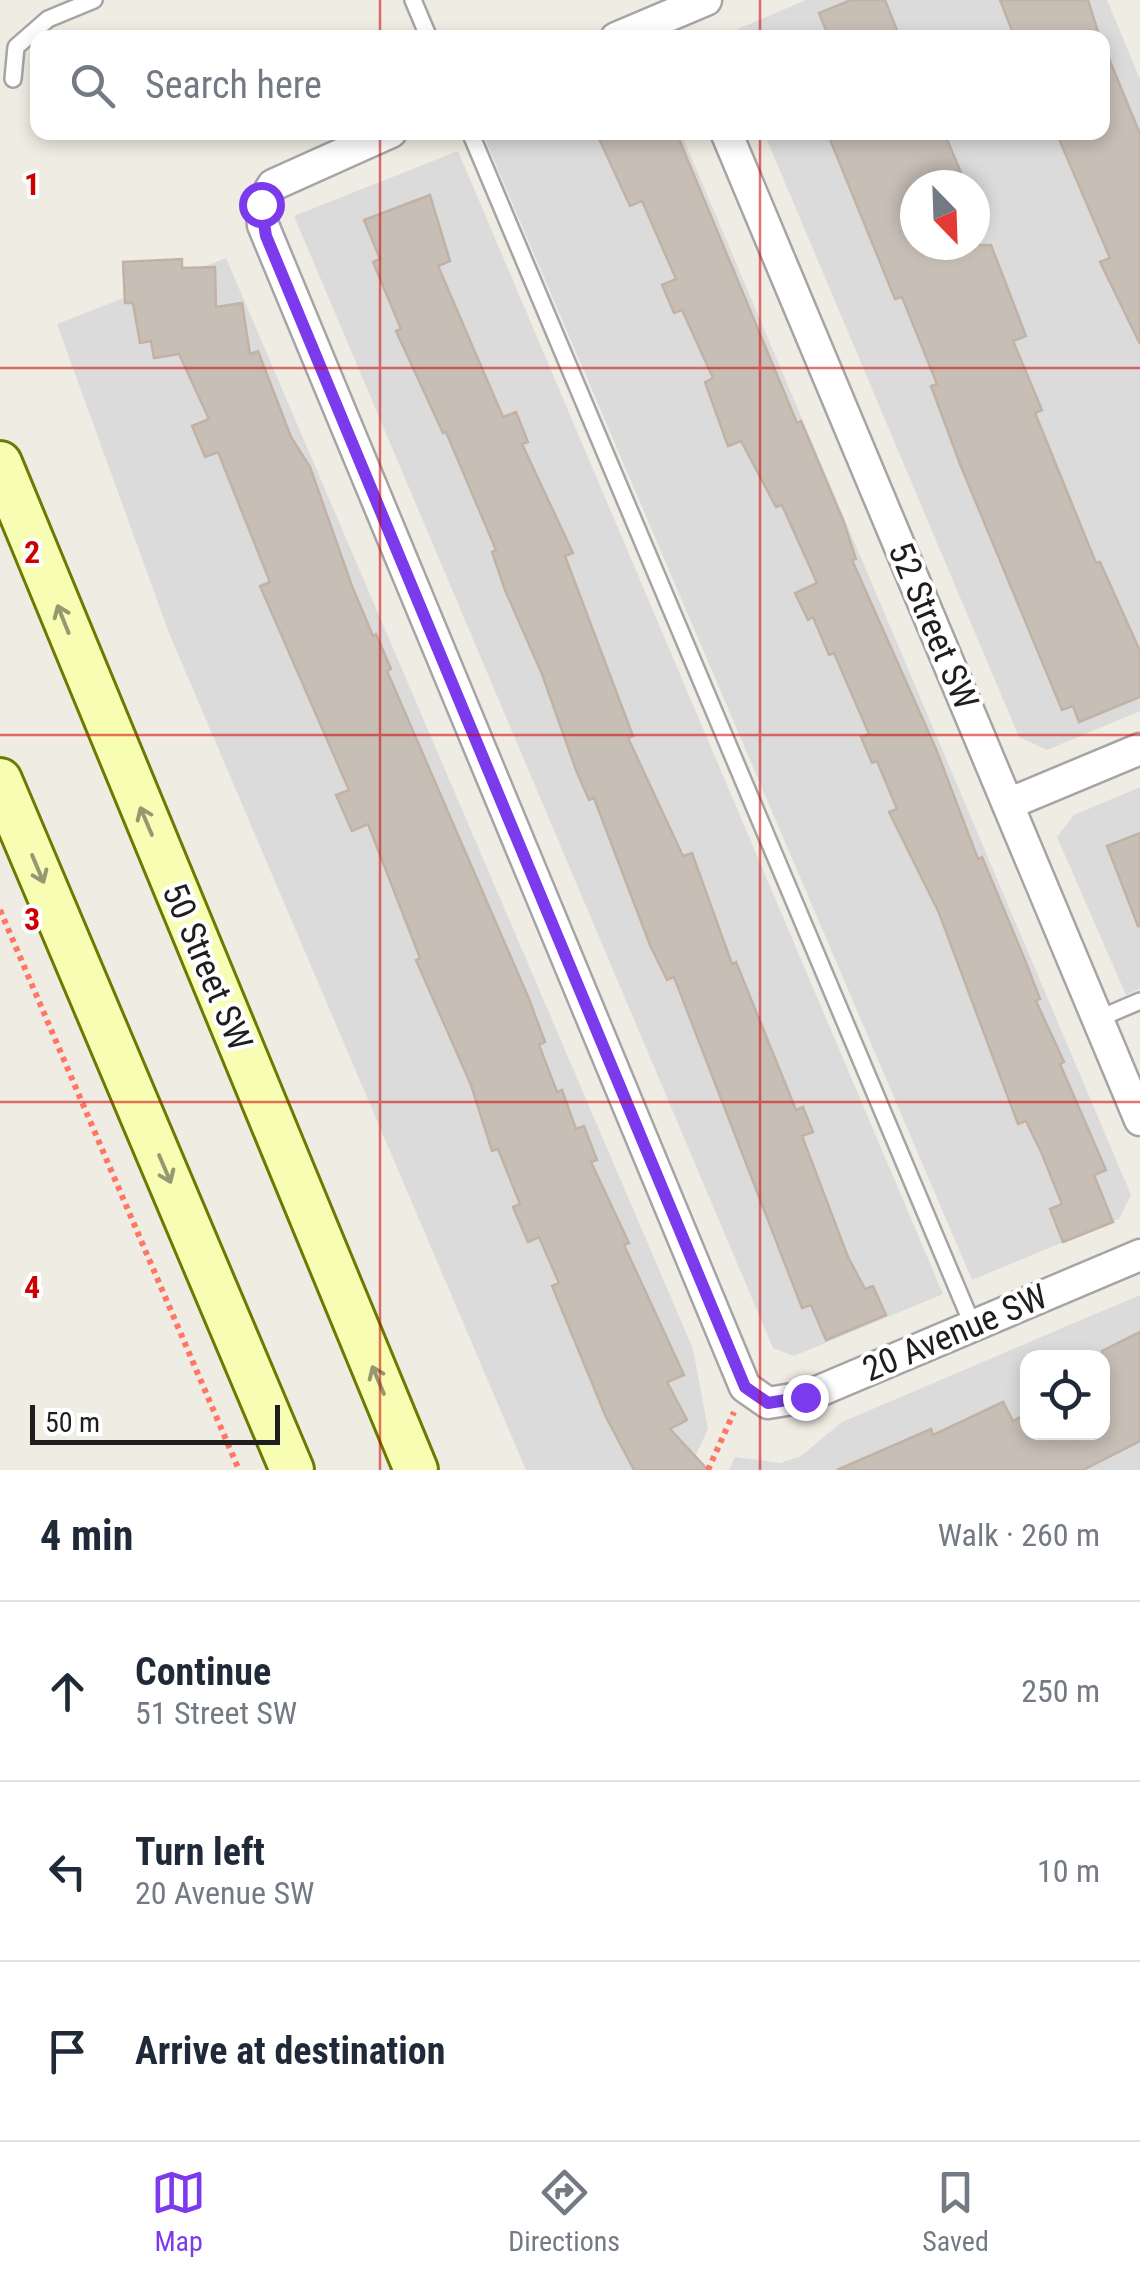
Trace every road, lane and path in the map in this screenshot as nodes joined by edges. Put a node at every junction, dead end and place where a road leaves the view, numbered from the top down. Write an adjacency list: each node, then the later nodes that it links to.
1 (94, 0): 5 (lane)
2 (413, 0): 6 (lane)
3 (706, 0): 4 (street)
4 (681, 25): 7 (street)
5 (35, 30)
6 (426, 30)
7 (656, 30)
8 (30, 34): 9 (lane)
9 (13, 79)
10 (371, 140): 23 (street)
11 (473, 140): 22 (lane)
12 (729, 140): 16 (street, 52 Street SW)
13 (0, 463): 26 (main road, 50 Street SW, one-way to 13)
14 (1140, 749): 16 (street)
15 (0, 780): 25 (main road, one-way to 25)
16 (1008, 804): 19 (street, 52 Street SW)
17 (0, 910): 24 (path)
18 (1140, 1001): 19 (lane)
19 (1098, 1019): 20 (street, 52 Street SW)
20 (1140, 1120)
21 (1140, 1254): 22 (street, 20 Avenue SW)
22 (973, 1326): 23 (street, 20 Avenue SW)
23 (756, 1395): 27 (path)
24 (239, 1470)
25 (292, 1470)
26 (416, 1470)
27 (708, 1470)

